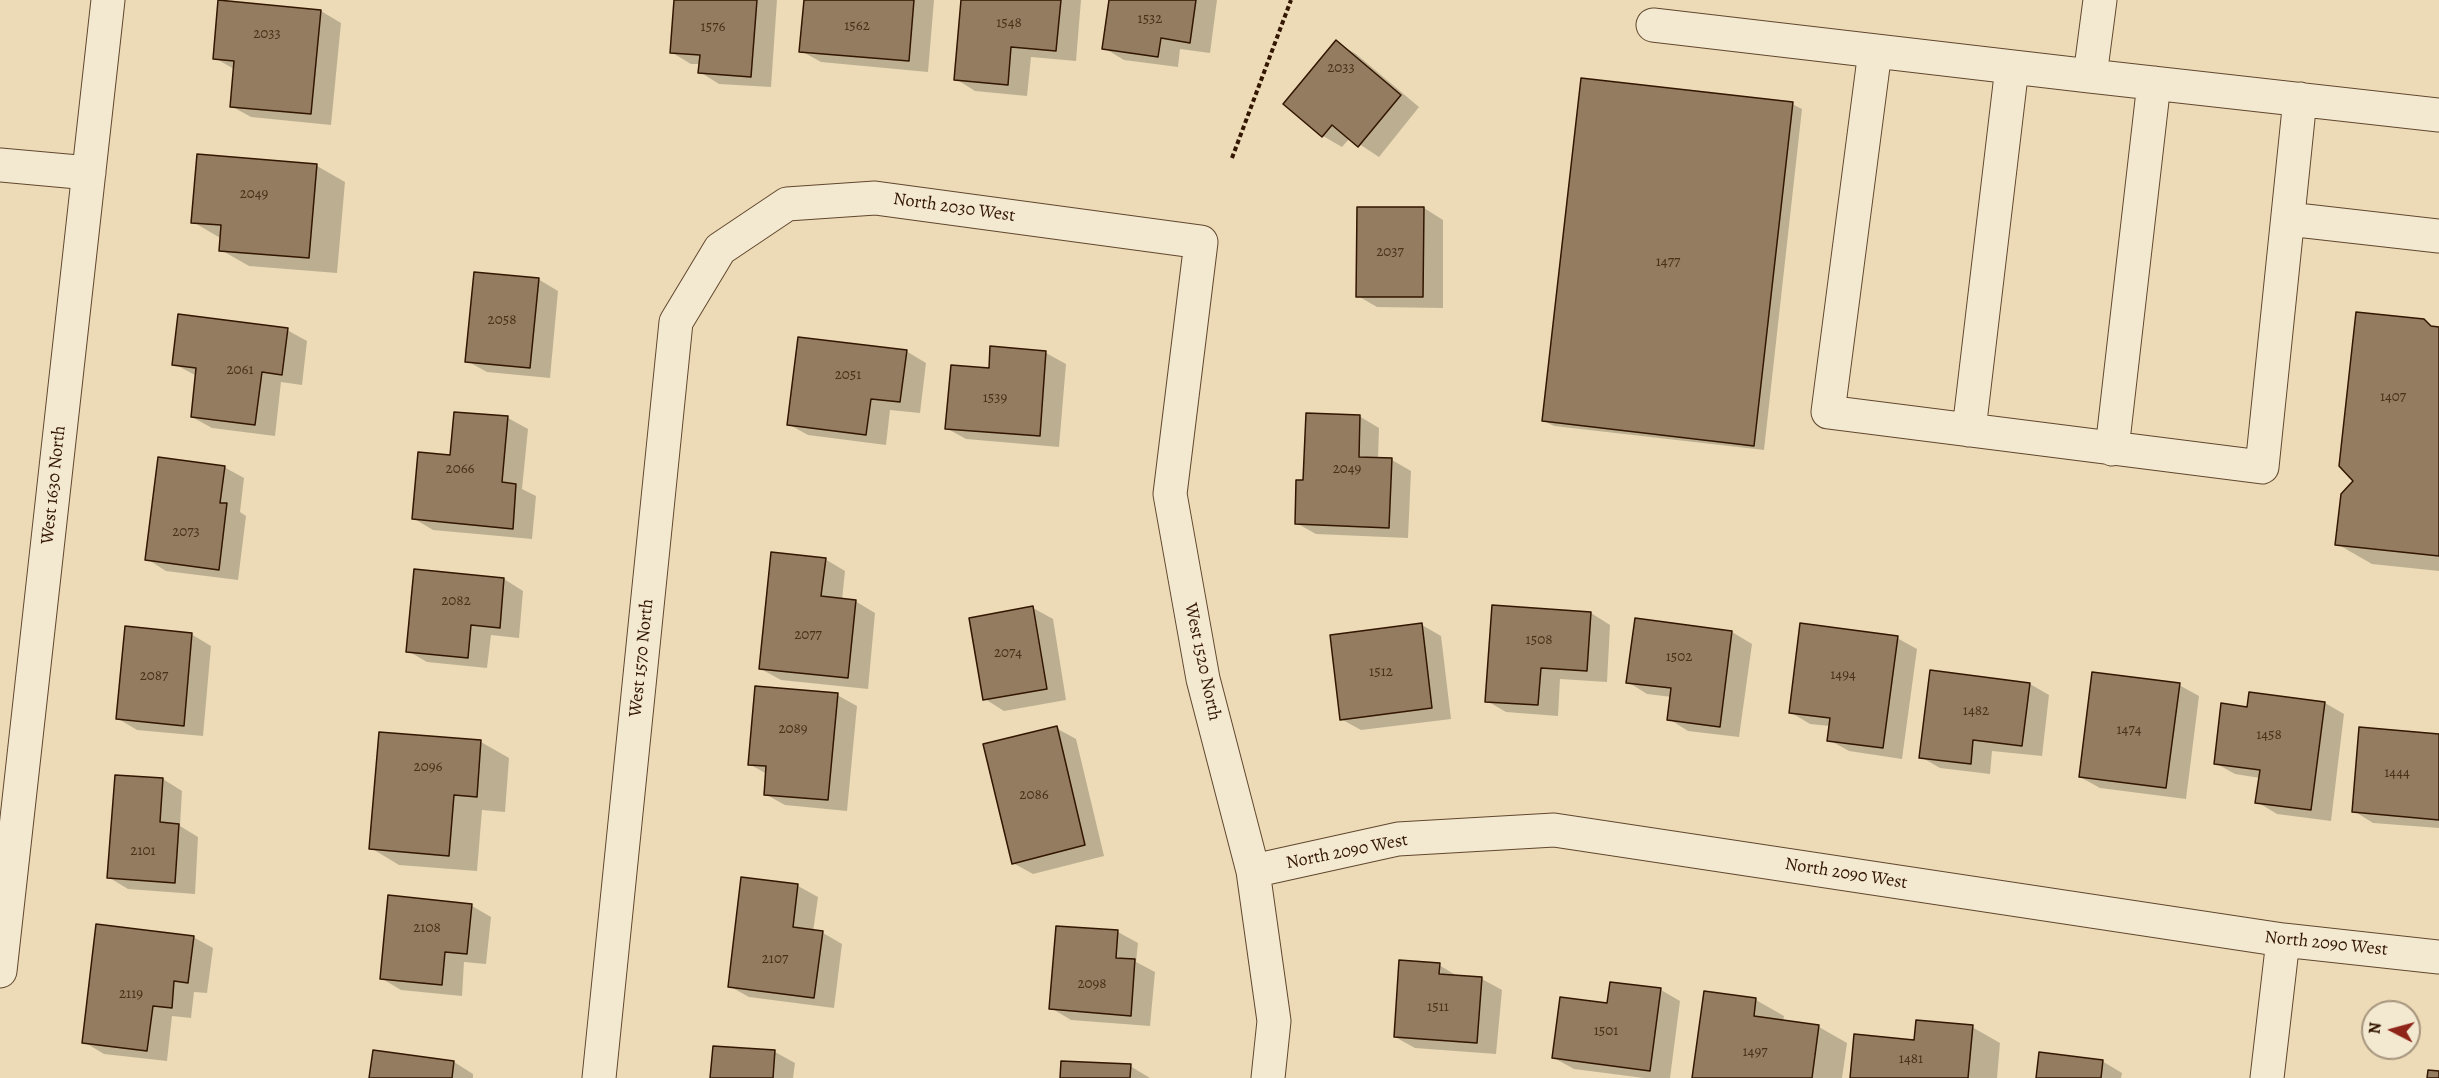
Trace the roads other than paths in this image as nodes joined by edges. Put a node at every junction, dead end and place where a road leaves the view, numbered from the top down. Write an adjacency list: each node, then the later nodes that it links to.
1 (108, 0): 11 (street, West 1630 North)
2 (2100, 0): 6 (street)
3 (1653, 25): 4 (street)
4 (1875, 51): 5 (street); 16 (street)
5 (2012, 67): 6 (street); 16 (street)
6 (2090, 76): 7 (street)
7 (2154, 83): 8 (street); 17 (street)
8 (2300, 99): 9 (street); 12 (street)
9 (2439, 115)
10 (0, 165): 11 (street)
11 (89, 172): 21 (street, West 1630 North)
12 (2288, 219): 13 (street); 17 (street)
13 (2439, 237)
14 (1201, 242): 15 (street, North 2030 West); 18 (street, West 1520 North)
15 (720, 249): 22 (street, West 1570 North)
16 (1969, 430): 17 (street)
17 (2112, 449)
18 (1253, 872): 19 (street, North 2090 West); 23 (street, West 1520 North)
19 (2283, 940): 20 (street, North 2090 West); 24 (street)
20 (2439, 957)
21 (0, 971)
22 (599, 1078)
23 (1268, 1078)
24 (2267, 1078)

